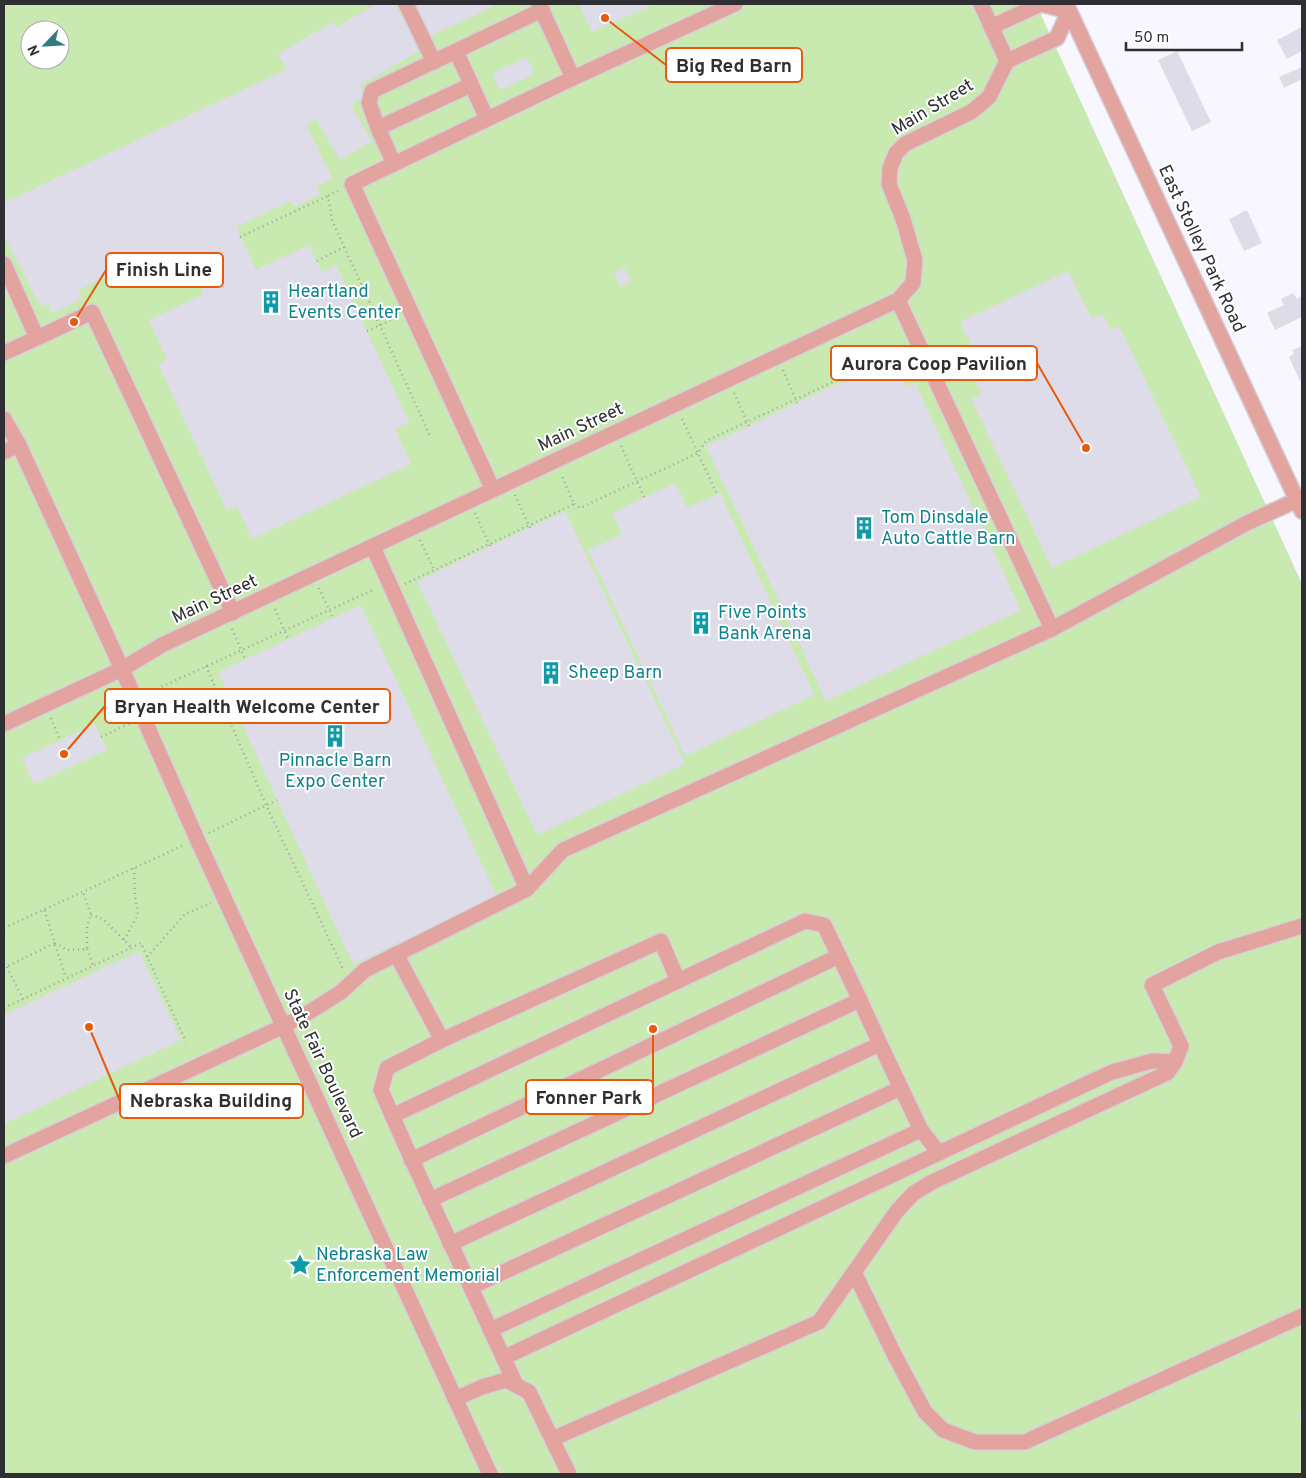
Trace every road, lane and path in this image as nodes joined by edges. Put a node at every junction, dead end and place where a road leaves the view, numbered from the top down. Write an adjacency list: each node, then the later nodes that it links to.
1 (406, 4): 9 (street)
2 (735, 4): 10 (street)
3 (981, 4): 6 (street)
4 (541, 7): 7 (street); 10 (street)
5 (1068, 8): 6 (street); 8 (street); 49 (street, East Stolley Park Road)
6 (991, 26): 8 (street)
7 (456, 51): 9 (street); 11 (street)
8 (1007, 61): 21 (street, Main Street)
9 (434, 62): 13 (street)
10 (573, 78): 12 (street)
11 (471, 85): 12 (street); 13 (street)
12 (486, 119): 14 (street)
13 (378, 128): 14 (street)
14 (394, 164): 15 (street)
15 (352, 184): 16 (path); 22 (street)
16 (328, 196): 17 (path); 18 (path)
17 (240, 238)
18 (344, 247): 19 (path); 23 (path)
19 (317, 261)
20 (4, 264): 26 (street)
21 (898, 300): 25 (street, Main Street); 27 (street)
22 (410, 311): 23 (path); 44 (street)
23 (380, 326): 24 (path); 37 (path)
24 (367, 331)
25 (826, 334): 29 (street, Main Street); 30 (path)
26 (37, 338): 28 (street); 59 (street)
27 (918, 343): 30 (path); 61 (street)
28 (4, 353)
29 (777, 357): 31 (street, Main Street); 32 (path)
30 (845, 379): 32 (path)
31 (728, 380): 33 (street, Main Street); 35 (path)
32 (796, 401): 35 (path)
33 (675, 405): 36 (street, Main Street); 40 (path)
34 (4, 419): 38 (street, State Fair Boulevard)
35 (748, 424): 40 (path)
36 (615, 433): 41 (street, Main Street); 43 (path)
37 (430, 436)
38 (19, 445): 39 (street); 67 (street, State Fair Boulevard)
39 (4, 452)
40 (698, 453): 43 (path); 45 (path)
41 (555, 461): 42 (street, Main Street); 48 (path)
42 (510, 482): 44 (street, Main Street); 50 (path)
43 (637, 482): 46 (path); 48 (path)
44 (493, 490): 47 (street, Main Street)
45 (717, 494)
46 (644, 497)
47 (470, 501): 51 (street, Main Street); 52 (path)
48 (574, 504): 50 (path)
49 (1300, 505): 61 (street)
50 (529, 526): 52 (path)
51 (414, 527): 53 (street, Main Street); 54 (path)
52 (489, 545): 54 (path)
53 (373, 546): 55 (street, Main Street); 56 (street)
54 (435, 571): 56 (path)
55 (314, 575): 57 (street, Main Street); 58 (path)
56 (391, 586): 58 (path); 78 (street)
57 (269, 596): 59 (street, Main Street); 62 (path)
58 (329, 610): 60 (path); 62 (path)
59 (229, 615): 64 (path); 67 (street, Main Street)
60 (333, 618)
61 (1052, 629): 78 (street)
62 (284, 631): 63 (path); 64 (path)
63 (288, 639)
64 (242, 650): 65 (path); 66 (path)
65 (246, 659)
66 (206, 666): 68 (path); 75 (path)
67 (122, 669): 68 (street, State Fair Boulevard); 69 (street, Main Street)
68 (135, 699): 70 (street, State Fair Boulevard)
69 (45, 705): 71 (street, Main Street); 73 (path)
70 (143, 716): 72 (path); 76 (street, State Fair Boulevard)
71 (4, 724)
72 (101, 737)
73 (60, 740)
74 (277, 800): 75 (path)
75 (266, 805): 76 (path); 96 (path)
76 (197, 839): 77 (path); 80 (street, State Fair Boulevard)
77 (134, 868): 79 (path); 85 (path)
78 (527, 889): 89 (street)
79 (83, 891): 81 (path); 82 (path)
80 (224, 897): 91 (path); 100 (street, State Fair Boulevard)
81 (44, 909): 84 (path); 86 (path)
82 (91, 915): 85 (path); 88 (path)
83 (1302, 926): 104 (street)
84 (4, 928)
85 (124, 940): 87 (path)
86 (55, 944): 88 (path); 93 (path); 94 (path)
87 (132, 948): 91 (path); 92 (path)
88 (87, 949): 92 (path)
89 (396, 954): 96 (street); 101 (street)
90 (839, 956): 95 (street); 98 (street); 110 (street)
91 (147, 957): 102 (path)
92 (93, 966): 94 (path)
93 (5, 967): 97 (path)
94 (66, 978): 97 (path)
95 (678, 981): 101 (street); 106 (street)
96 (350, 984): 100 (street)
97 (23, 999): 99 (path)
98 (860, 1000): 103 (street); 111 (street)
99 (4, 1008)
100 (284, 1026): 109 (street); 119 (street, State Fair Boulevard)
101 (442, 1040): 106 (street)
102 (186, 1042)
103 (880, 1044): 105 (street); 112 (street)
104 (1175, 1062): 108 (street); 113 (street)
105 (901, 1088): 107 (street); 114 (street)
106 (392, 1116): 110 (street)
107 (921, 1130): 108 (street); 116 (street)
108 (939, 1152): 117 (street)
109 (4, 1156)
110 (412, 1160): 111 (street)
111 (430, 1200): 112 (street)
112 (450, 1244): 114 (street)
113 (854, 1272): 115 (street); 120 (street)
114 (470, 1288): 116 (street)
115 (1302, 1316)
116 (490, 1330): 117 (street)
117 (503, 1358): 118 (street)
118 (516, 1385): 119 (street); 120 (street)
119 (455, 1399): 121 (street, State Fair Boulevard)
120 (552, 1439): 122 (street)
121 (490, 1474)
122 (569, 1474)

